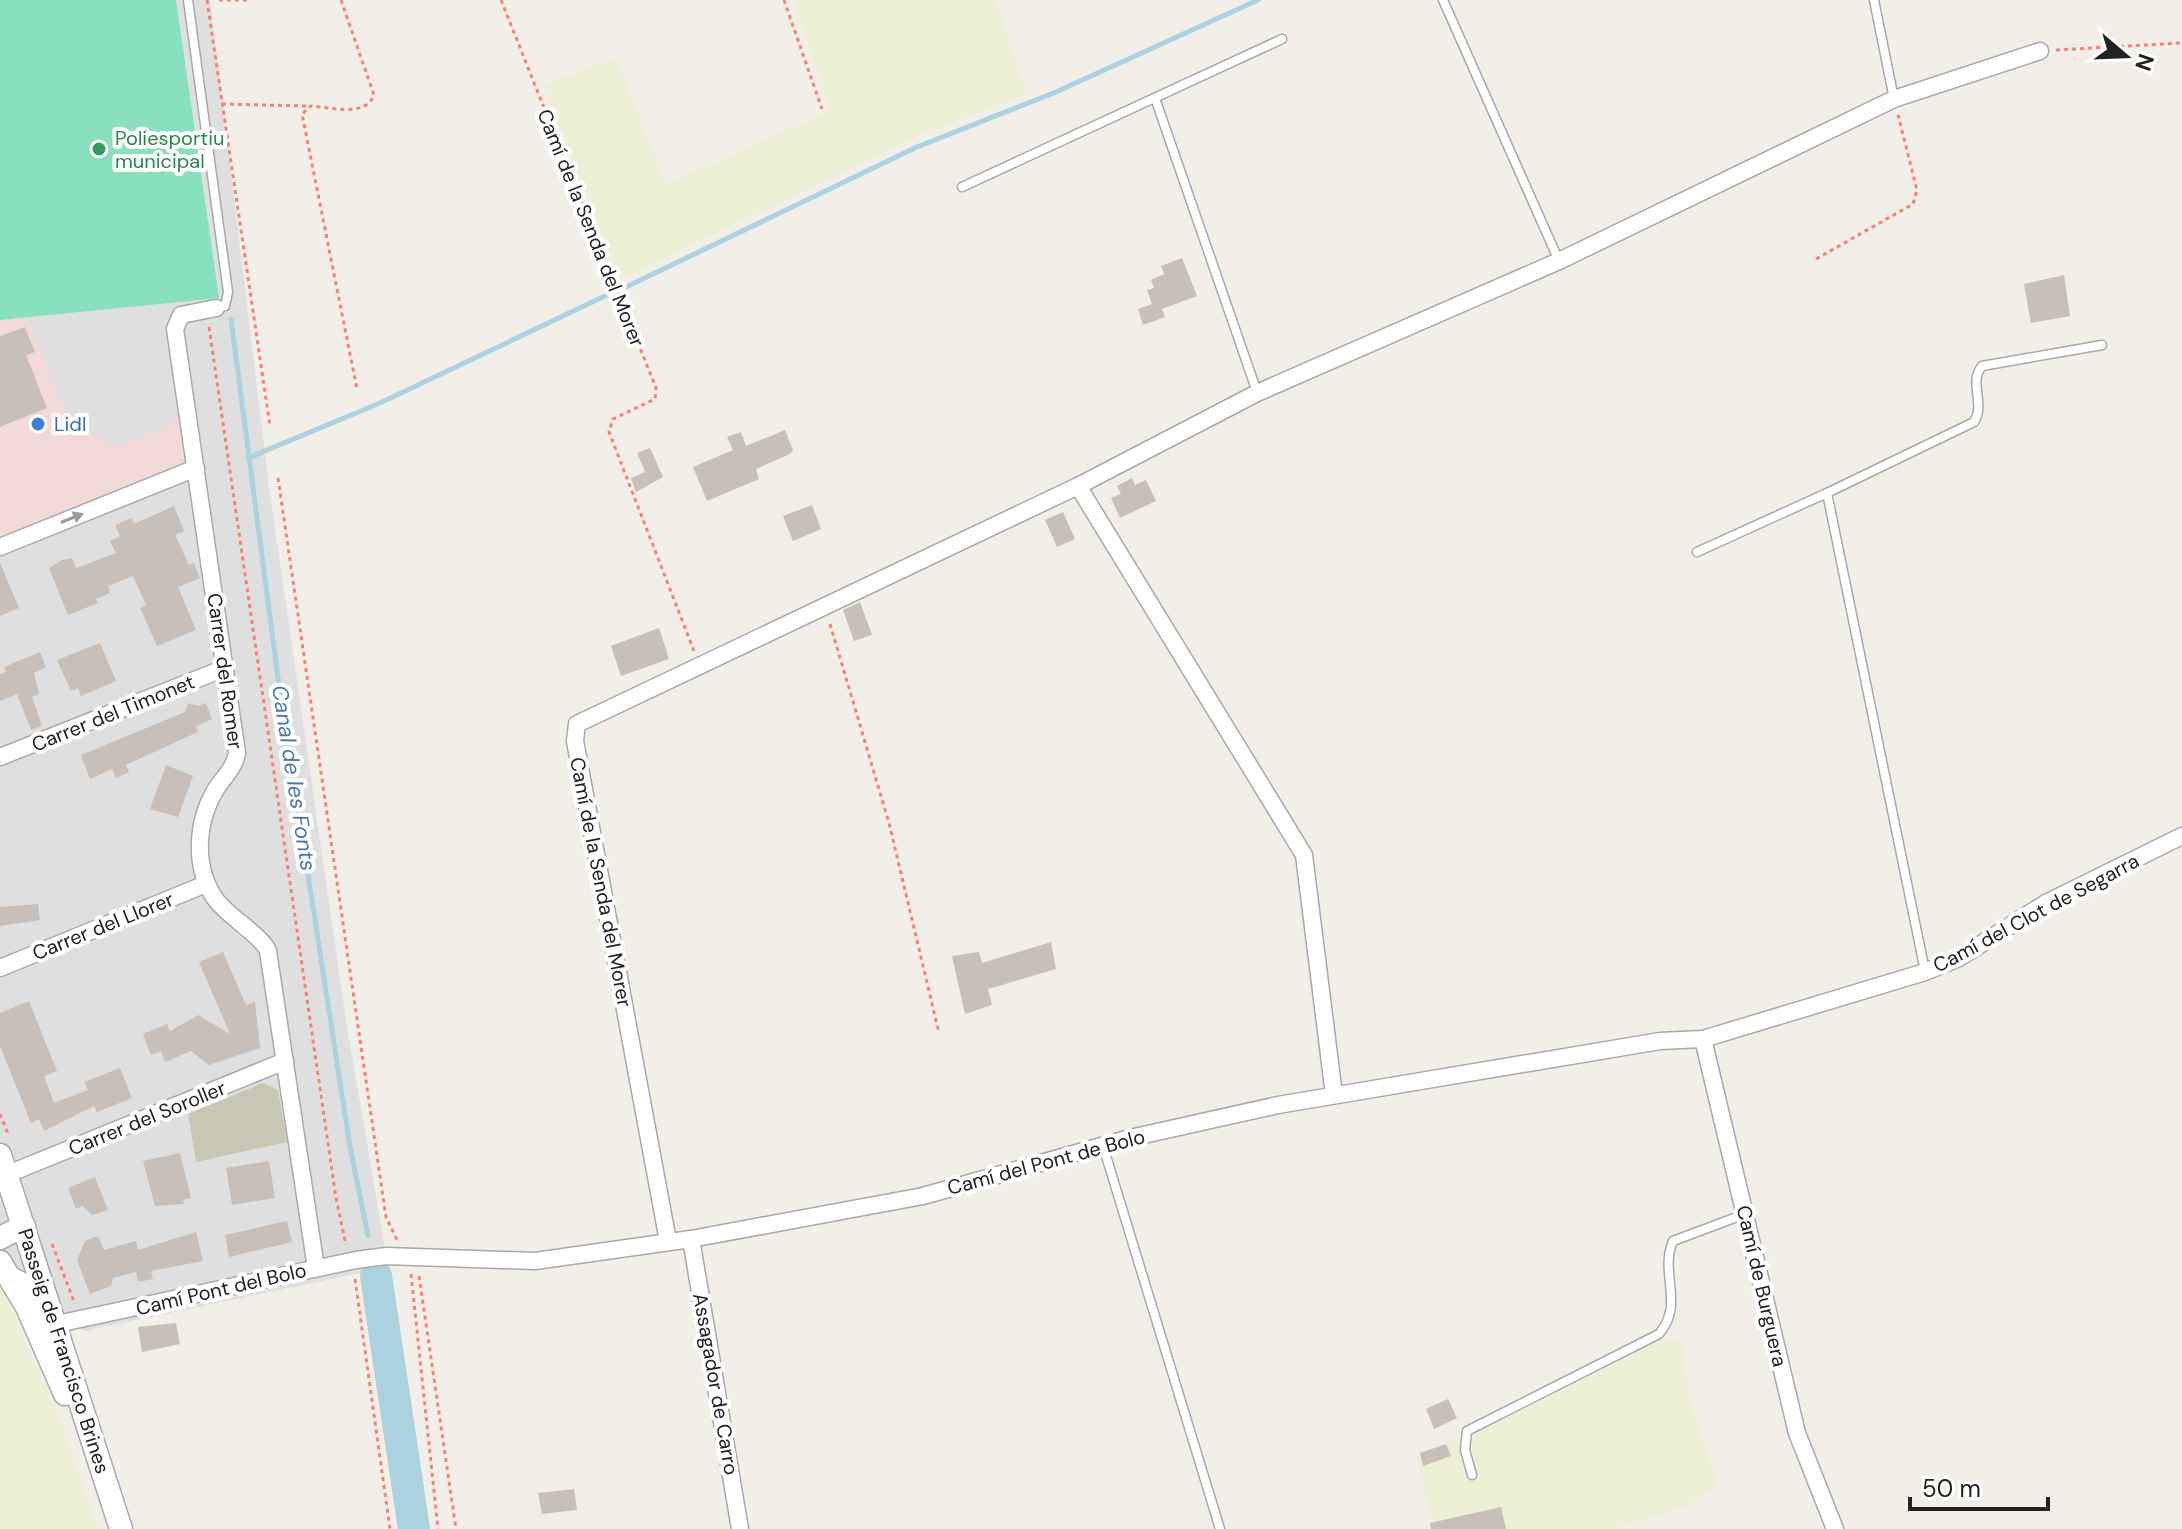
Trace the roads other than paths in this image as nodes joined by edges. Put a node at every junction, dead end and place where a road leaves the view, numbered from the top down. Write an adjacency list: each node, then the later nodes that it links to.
1 (188, 0): 10 (lane)
2 (1443, 0): 9 (lane)
3 (1874, 0): 7 (lane)
4 (1282, 39): 6 (lane)
5 (2040, 51): 7 (street)
6 (1155, 98): 8 (lane); 12 (lane)
7 (1894, 99): 9 (street)
8 (962, 187)
9 (1559, 261): 12 (street)
10 (211, 308): 13 (street, Carrer del Romer)
11 (2102, 345): 15 (lane)
12 (1257, 393): 14 (street)
13 (196, 468): 16 (street, one-way to 13); 18 (street, Carrer del Romer)
14 (1078, 486): 26 (street); 33 (street, Camí de la Senda del Morer)
15 (1827, 493): 17 (lane); 23 (lane)
16 (0, 547)
17 (1697, 552)
18 (225, 668): 19 (street, Carrer del Timonet); 21 (street, Carrer del Romer)
19 (0, 757)
20 (2182, 836): 23 (street, Camí del Clot de Segarra)
21 (206, 884): 22 (street, Carrer del Llorer); 25 (street, Carrer del Romer)
22 (0, 968)
23 (1925, 972): 24 (street, Camí del Clot de Segarra)
24 (1703, 1039): 26 (street, Camí del Pont de Bolo); 29 (street, Camí de Burguera)
25 (285, 1061): 28 (street, Carrer del Soroller); 37 (street, Carrer del Romer)
26 (1334, 1095): 27 (street, Camí del Pont de Bolo)
27 (1102, 1145): 32 (street, Camí del Pont de Bolo); 43 (lane)
28 (4, 1164): 30 (street, Passeig de Francisco Brines)
29 (1745, 1214): 39 (lane); 44 (street, Camí de Burguera)
30 (24, 1226): 31 (street); 34 (street, Passeig de Francisco Brines)
31 (0, 1238)
32 (691, 1239): 33 (street, Camí del Pont de Bolo); 42 (street, Assagador de Carro)
33 (668, 1241): 35 (street, Camí del Pont de Bolo)
34 (32, 1251): 36 (street); 38 (street, Passeig de Francisco Brines)
35 (386, 1256): 37 (street, Camí Pont del Bolo)
36 (2, 1266): 38 (street); 40 (street, Passeig de Francisco Brines)
37 (316, 1268): 38 (street, Camí Pont del Bolo)
38 (57, 1324): 40 (street, Passeig de Francisco Brines)
39 (1472, 1475)
40 (108, 1490): 41 (street)
41 (121, 1529)
42 (740, 1529)
43 (1220, 1529)
44 (1835, 1529)

